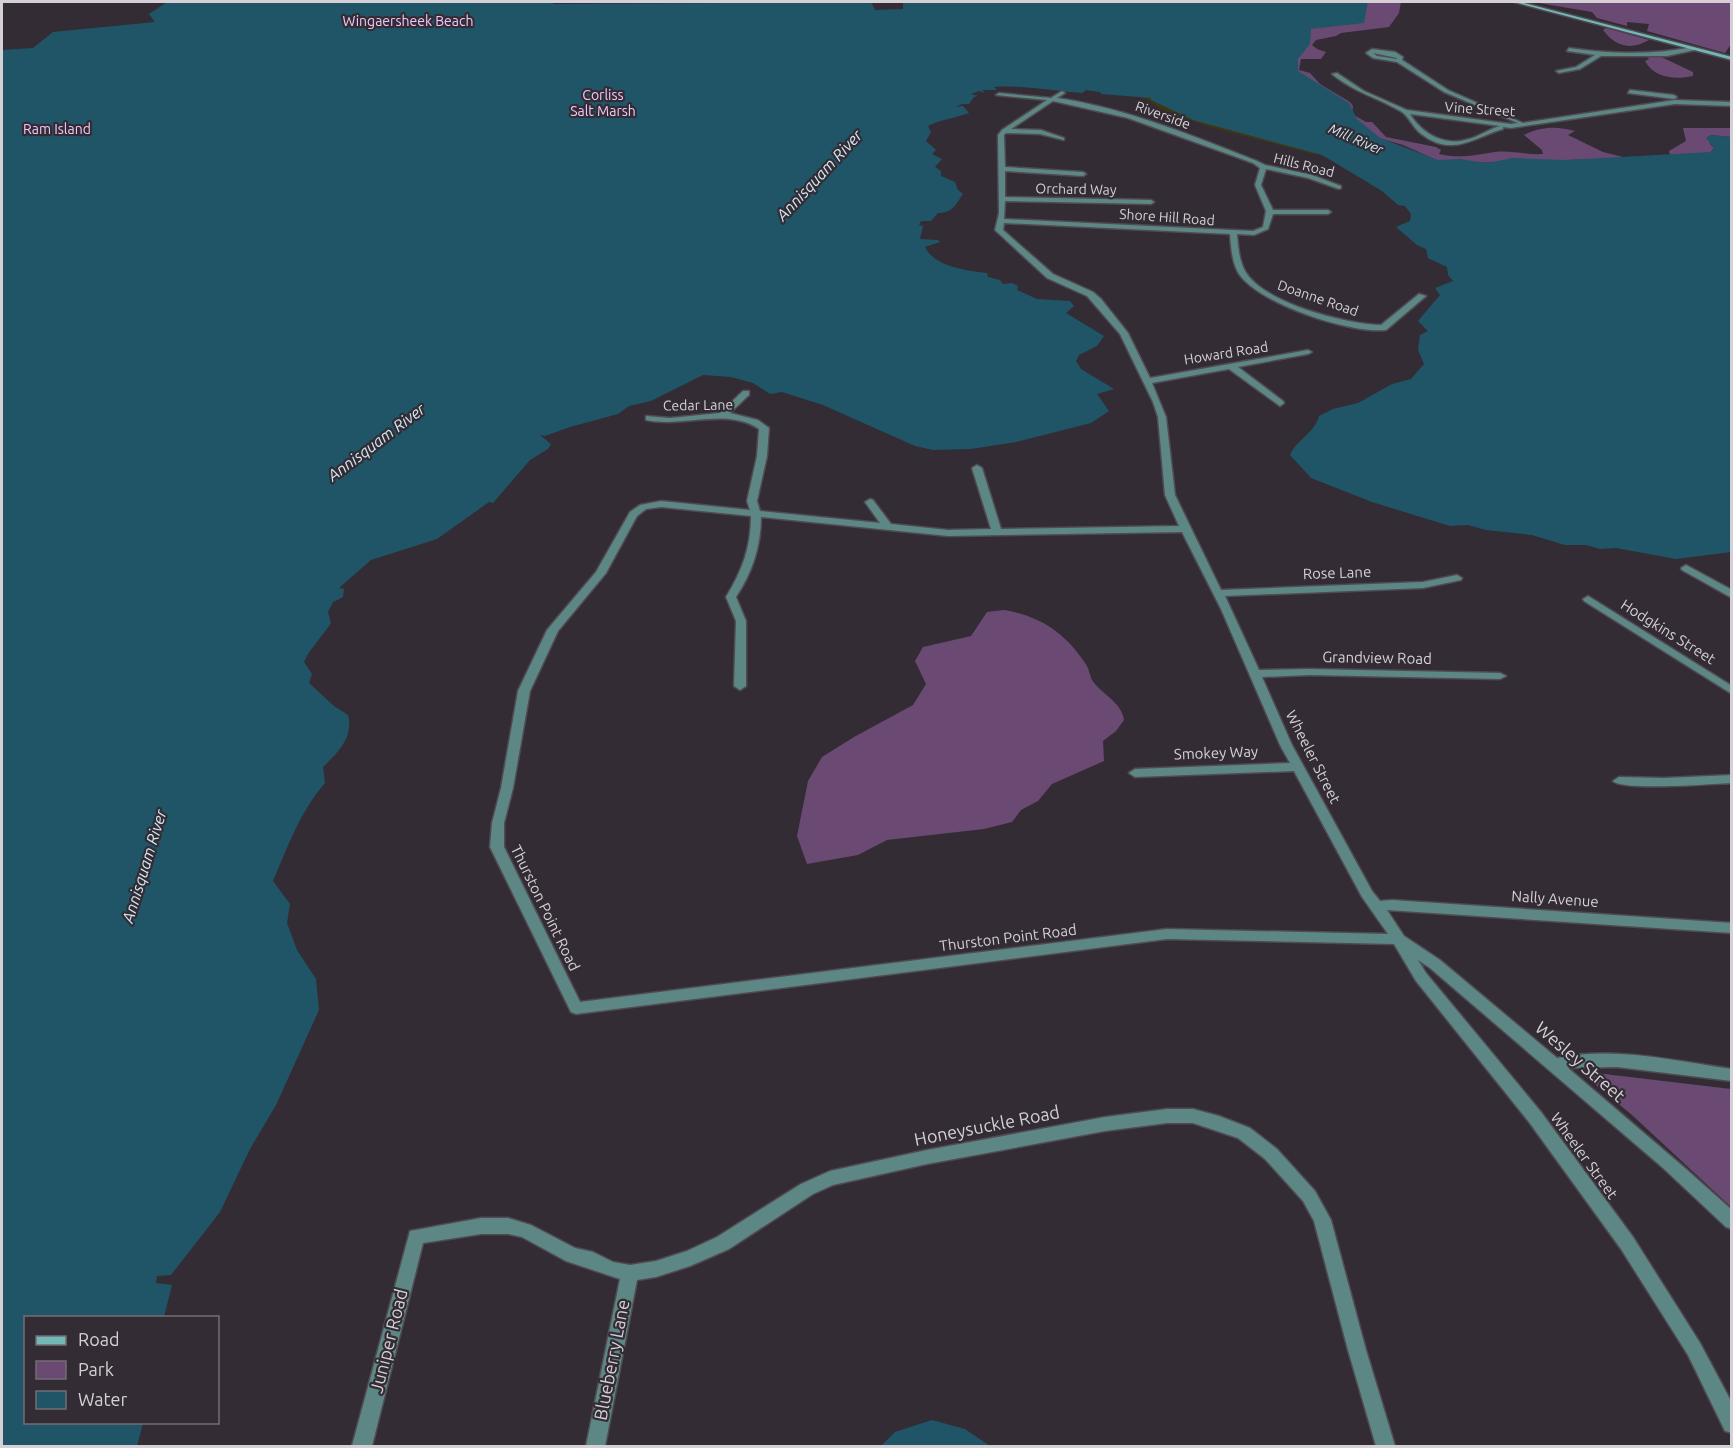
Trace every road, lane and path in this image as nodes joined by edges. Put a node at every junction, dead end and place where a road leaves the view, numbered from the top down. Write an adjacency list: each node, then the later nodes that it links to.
1 (1516, 2): 2 (main road)
2 (1693, 49): 4 (street); 5 (main road)
3 (1569, 50): 4 (street)
4 (1600, 54): 7 (street)
5 (1731, 59)
6 (1399, 61): 15 (street)
7 (1559, 71)
8 (1335, 74): 14 (street, Vine Street)
9 (1630, 92): 12 (street, Vine Street)
10 (999, 95): 11 (street)
11 (1056, 96): 17 (street); 19 (street, Riverside)
12 (1705, 101): 13 (street, Vine Street); 15 (street, Vine Street)
13 (1731, 104)
14 (1406, 112): 16 (street, Vine Street); 16 (street)
15 (1524, 123): 16 (street, Vine Street)
16 (1511, 126)
17 (1004, 131): 18 (street); 20 (street)
18 (1062, 139)
19 (1263, 167): 22 (street, Hills Road); 25 (street)
20 (1000, 169): 21 (street); 23 (street)
21 (1083, 174)
22 (1339, 187)
23 (1002, 199): 24 (street, Orchard Way); 27 (street)
24 (1151, 202)
25 (1269, 212): 26 (street); 28 (street, Shore Hill Road)
26 (1329, 212)
27 (1000, 221): 28 (street, Shore Hill Road); 32 (street, Wheeler Street)
28 (1233, 234): 29 (street, Doanne Road)
29 (1422, 296)
30 (1308, 352): 31 (street, Howard Road)
31 (1231, 366): 32 (street, Howard Road); 34 (street)
32 (1147, 381): 41 (street, Wheeler Street)
33 (746, 393): 35 (street)
34 (1280, 403)
35 (722, 416): 36 (street, Cedar Lane); 39 (street, Cedar Lane)
36 (649, 418)
37 (977, 468): 42 (street)
38 (870, 502): 40 (street)
39 (756, 514): 40 (street, Thurston Point Road); 50 (street); 58 (street, Thurston Point Road)
40 (889, 528): 42 (street, Thurston Point Road)
41 (1185, 529): 42 (street, Thurston Point Road); 45 (street, Wheeler Street)
42 (997, 532)
43 (1686, 568): 46 (street)
44 (1457, 578): 45 (street, Rose Lane)
45 (1218, 593): 48 (street, Wheeler Street)
46 (1731, 595)
47 (1588, 599): 51 (street, Hodgkins Street)
48 (1254, 674): 49 (street, Grandview Road); 52 (street, Wheeler Street)
49 (1500, 676)
50 (740, 686)
51 (1730, 687)
52 (1298, 767): 53 (street, Smokey Way); 56 (street, Wheeler Street)
53 (1135, 773)
54 (1731, 779): 55 (street)
55 (1619, 781)
56 (1376, 906): 57 (street, Nally Avenue); 58 (street, Wheeler Street)
57 (1731, 928)
58 (1398, 939): 59 (street, Wesley Street); 64 (street, Wheeler Street)
59 (1554, 1065): 60 (street); 61 (street, Wesley Street)
60 (1731, 1075)
61 (1731, 1222)
62 (416, 1236): 63 (street, Honeysuckle Road); 65 (street, Juniper Road)
63 (630, 1273): 66 (street, Blueberry Lane); 67 (street, Honeysuckle Road)
64 (1731, 1424)
65 (362, 1446)
66 (596, 1446)
67 (1386, 1446)

